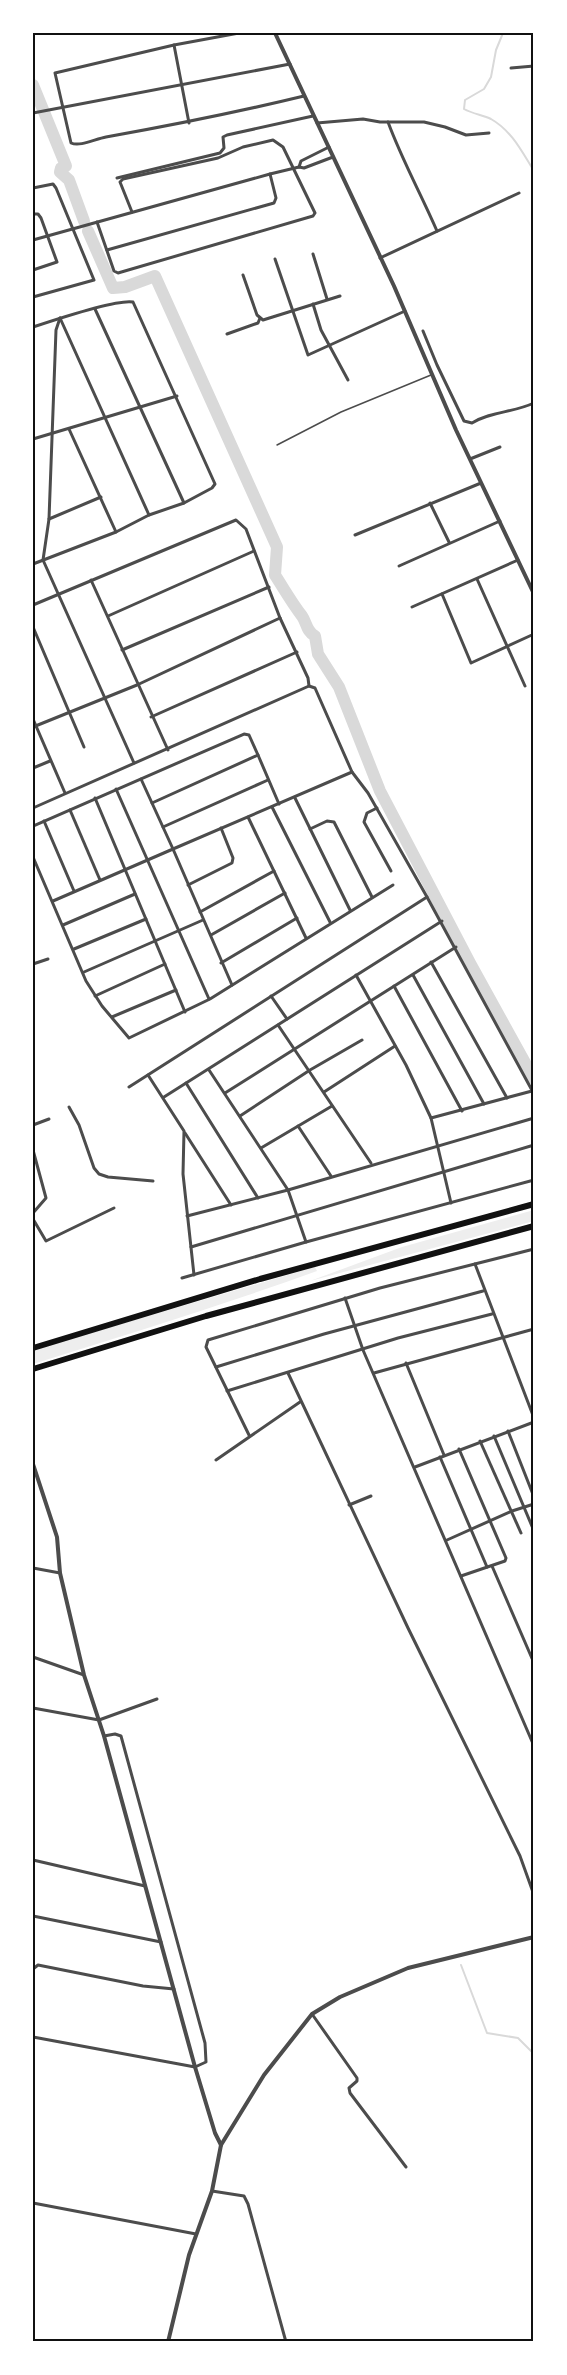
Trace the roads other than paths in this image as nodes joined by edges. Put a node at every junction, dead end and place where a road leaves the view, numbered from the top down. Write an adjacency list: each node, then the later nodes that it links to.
1 (239, 33): 3 (street)
2 (275, 33): 4 (street)
3 (174, 45): 7 (street); 9 (street)
4 (290, 64): 7 (street); 8 (street)
5 (534, 66): 6 (street)
6 (511, 68)
7 (181, 84): 9 (street); 13 (street)
8 (304, 96): 11 (street); 13 (street)
9 (63, 108): 10 (street); 13 (street)
10 (33, 113)
11 (313, 116): 14 (street); 23 (street)
12 (388, 122): 14 (street); 15 (street); 30 (street)
13 (189, 123)
14 (317, 123): 17 (street)
15 (489, 133)
16 (33, 139): 18 (street)
17 (329, 147): 19 (street); 20 (street)
18 (33, 148)
19 (333, 157): 20 (street); 35 (street)
20 (299, 167): 21 (street)
21 (293, 168): 22 (street); 26 (street); 33 (street)
22 (270, 174): 26 (street); 33 (street)
23 (117, 178)
24 (33, 188): 29 (street)
25 (519, 193): 30 (street)
26 (132, 212): 28 (street)
27 (33, 214): 31 (street)
28 (97, 222): 29 (street); 33 (street)
29 (73, 228): 31 (street); 40 (street)
30 (438, 231): 35 (street)
31 (48, 236): 32 (street); 37 (street)
32 (33, 240)
33 (107, 250)
34 (313, 254): 41 (street)
35 (380, 258): 45 (street)
36 (275, 259): 44 (street)
37 (33, 270)
38 (243, 275): 47 (street)
39 (340, 296): 41 (street)
40 (33, 297)
41 (327, 299): 42 (street)
42 (313, 304): 44 (street); 51 (street)
43 (95, 309): 46 (street); 54 (street); 56 (street)
44 (292, 310): 47 (street); 51 (street)
45 (405, 311): 51 (street); 52 (street)
46 (60, 318): 48 (street); 57 (street); 59 (street)
47 (261, 319): 50 (street)
48 (33, 327)
49 (423, 331): 55 (street)
50 (227, 334)
51 (330, 346): 53 (street)
52 (432, 375): 61 (lane); 63 (street)
53 (348, 380)
54 (177, 396): 56 (street); 66 (street)
55 (534, 403)
56 (140, 408): 57 (street); 66 (street)
57 (104, 418): 58 (street); 68 (street)
58 (69, 429): 59 (street); 65 (street)
59 (54, 433): 60 (street); 69 (street)
60 (33, 439)
61 (276, 445)
62 (500, 447): 63 (street)
63 (470, 459): 64 (street)
64 (481, 483): 67 (street); 70 (street)
65 (101, 497): 69 (street); 71 (street)
66 (184, 502): 68 (street)
67 (430, 504): 72 (street); 73 (street)
68 (149, 515): 71 (street)
69 (49, 519): 75 (street)
70 (500, 521): 73 (street); 76 (street)
71 (116, 532): 75 (street)
72 (355, 535)
73 (450, 543): 78 (street)
74 (255, 551): 80 (street); 81 (street); 87 (street)
75 (43, 560): 77 (street); 82 (street)
76 (518, 560): 79 (street); 84 (street)
77 (33, 564)
78 (399, 566)
79 (477, 579): 83 (street); 91 (street)
80 (91, 580): 82 (street); 87 (street)
81 (269, 587): 88 (street); 92 (street)
82 (60, 594): 85 (street); 97 (street)
83 (442, 594): 86 (street); 91 (street)
84 (534, 594)
85 (33, 605)
86 (412, 607)
87 (108, 616): 92 (street)
88 (280, 618): 93 (street); 94 (street)
89 (33, 627): 98 (street)
90 (534, 634): 91 (street)
91 (508, 646): 96 (street)
92 (122, 650): 94 (street)
93 (297, 652): 95 (street); 99 (street)
94 (137, 685): 97 (street); 99 (street)
95 (309, 686): 103 (street); 108 (street)
96 (525, 686)
97 (104, 698): 98 (street); 106 (street)
98 (69, 712): 101 (street); 102 (street)
99 (151, 717): 103 (street)
100 (33, 719): 101 (street)
101 (35, 727): 105 (street)
102 (84, 747)
103 (168, 750): 106 (street)
104 (258, 755): 109 (street); 110 (street); 115 (street)
105 (50, 761): 107 (street); 112 (street)
106 (134, 763): 112 (street)
107 (33, 768)
108 (352, 772): 114 (street); 119 (street)
109 (141, 778): 111 (street); 115 (street)
110 (268, 780): 116 (street); 124 (street)
111 (116, 789): 113 (street); 129 (street)
112 (65, 793): 118 (street)
113 (95, 798): 120 (street); 130 (street)
114 (295, 798): 116 (street); 126 (street)
115 (152, 803): 124 (street)
116 (279, 804): 117 (street)
117 (272, 807): 121 (street); 148 (street)
118 (33, 808)
119 (376, 808): 132 (street); 140 (street)
120 (70, 810): 122 (street); 133 (street)
121 (248, 817): 125 (street); 131 (street)
122 (45, 821): 123 (street); 136 (street)
123 (33, 826)
124 (163, 827): 127 (street)
125 (221, 828): 127 (street); 134 (street)
126 (310, 829): 139 (street); 142 (street)
127 (173, 849): 129 (street); 134 (street)
128 (33, 857): 141 (street)
129 (148, 860): 130 (street); 150 (street)
130 (125, 870): 133 (street); 138 (street)
131 (274, 871): 137 (street); 143 (street)
132 (391, 871)
133 (100, 880): 136 (street)
134 (188, 885): 143 (street)
135 (393, 885): 139 (street)
136 (74, 892): 141 (street)
137 (285, 893): 144 (street); 151 (street)
138 (135, 894): 145 (street); 149 (street)
139 (372, 897): 142 (street)
140 (428, 897): 147 (street); 168 (street)
141 (53, 901): 149 (street)
142 (350, 910): 148 (street)
143 (200, 912): 146 (street)
144 (297, 918): 152 (street); 159 (street)
145 (146, 919): 153 (street); 155 (street)
146 (204, 920): 150 (street); 151 (street)
147 (442, 921): 154 (street); 162 (street)
148 (330, 922): 152 (street)
149 (63, 924): 155 (street)
150 (178, 931): 153 (street); 169 (street)
151 (211, 935): 159 (street)
152 (306, 938): 164 (street)
153 (155, 941): 160 (street); 161 (street)
154 (456, 947): 157 (street); 184 (street)
155 (74, 949): 161 (street)
156 (48, 959): 158 (street)
157 (431, 962): 163 (street); 187 (street)
158 (33, 963)
159 (221, 963): 164 (street)
160 (165, 964): 166 (street); 167 (street)
161 (83, 972): 167 (street)
162 (356, 975): 170 (street); 173 (street)
163 (412, 975): 165 (street); 188 (street)
164 (232, 985): 169 (street)
165 (394, 986): 170 (street); 191 (street)
166 (176, 990): 171 (street); 172 (street)
167 (95, 996): 172 (street)
168 (271, 996): 173 (street); 180 (street)
169 (210, 999): 171 (street)
170 (371, 1000): 176 (street); 177 (street)
171 (185, 1012): 172 (street)
172 (112, 1017)
173 (287, 1020): 174 (street)
174 (278, 1025): 177 (street); 178 (street)
175 (362, 1040): 179 (street)
176 (396, 1046): 183 (street); 193 (street)
177 (294, 1048): 179 (street); 185 (street)
178 (209, 1070): 181 (street); 185 (street)
179 (310, 1070): 183 (street); 192 (street)
180 (148, 1075): 182 (street); 186 (street)
181 (186, 1083): 186 (street); 209 (street)
182 (129, 1087)
183 (324, 1092): 189 (street)
184 (533, 1092): 187 (street)
185 (225, 1093): 192 (street)
186 (164, 1097): 198 (street)
187 (507, 1098): 188 (street)
188 (484, 1104): 191 (street)
189 (333, 1106): 197 (street); 203 (street)
190 (69, 1107): 207 (street)
191 (462, 1111): 193 (street)
192 (240, 1116): 201 (street)
193 (430, 1118): 199 (street)
194 (534, 1118): 199 (street)
195 (49, 1119): 196 (street)
196 (33, 1125)
197 (298, 1126): 201 (street); 205 (street)
198 (184, 1131): 212 (street); 216 (street)
199 (438, 1145): 203 (street); 204 (street)
200 (534, 1145): 204 (street)
201 (261, 1148): 208 (street)
202 (33, 1150): 214 (street)
203 (371, 1164): 205 (street)
204 (445, 1171): 210 (street); 215 (street)
205 (331, 1176): 208 (street)
206 (534, 1180): 210 (street)
207 (153, 1181)
208 (288, 1190): 209 (street); 215 (street)
209 (258, 1198): 212 (street)
210 (452, 1203): 219 (street)
211 (534, 1204): 231 (highway)
212 (231, 1205): 216 (street)
213 (114, 1208): 217 (street)
214 (33, 1213)
215 (298, 1215): 219 (street); 220 (street)
216 (187, 1216): 220 (street)
217 (33, 1219)
218 (534, 1228): 235 (highway)
219 (306, 1242): 223 (street)
220 (191, 1247): 223 (street)
221 (534, 1249): 222 (street)
222 (475, 1264): 225 (street); 226 (street)
223 (194, 1275): 224 (street)
224 (182, 1278)
225 (483, 1291): 227 (street); 228 (street)
226 (345, 1298): 228 (street); 234 (street)
227 (492, 1314): 230 (street); 232 (street)
228 (354, 1326): 232 (street); 234 (street)
229 (534, 1329): 230 (street)
230 (503, 1338): 233 (street); 240 (street)
231 (33, 1348)
232 (363, 1350): 236 (street); 237 (street)
233 (406, 1363): 237 (street); 246 (street)
234 (216, 1367): 238 (street)
235 (33, 1369)
236 (288, 1372): 238 (street); 239 (street)
237 (374, 1373): 249 (street)
238 (227, 1391): 242 (street)
239 (300, 1402): 242 (street); 253 (street)
240 (534, 1420): 241 (street)
241 (508, 1431): 243 (street); 251 (street)
242 (249, 1436): 247 (street)
243 (494, 1436): 244 (street); 254 (street)
244 (480, 1441): 245 (street); 255 (street)
245 (459, 1449): 246 (street); 256 (street)
246 (442, 1456): 249 (street); 257 (street)
247 (216, 1460)
248 (33, 1464): 264 (street)
249 (414, 1467): 260 (street)
250 (371, 1496): 253 (street)
251 (534, 1497)
252 (534, 1504): 254 (street)
253 (349, 1505): 278 (street)
254 (524, 1507): 255 (street); 258 (street)
255 (512, 1511): 256 (street); 259 (street)
256 (489, 1521): 257 (street); 261 (street)
257 (470, 1531): 260 (street); 262 (street)
258 (534, 1531)
259 (521, 1533)
260 (447, 1540): 265 (street)
261 (492, 1566): 262 (street); 269 (street)
262 (486, 1567): 265 (street)
263 (33, 1568): 264 (street)
264 (60, 1572): 270 (street)
265 (461, 1576): 275 (street)
266 (534, 1576): 267 (street)
267 (534, 1583)
268 (33, 1657): 270 (street)
269 (534, 1663)
270 (84, 1675): 273 (street)
271 (157, 1699): 273 (street)
272 (33, 1708): 273 (street)
273 (99, 1720): 274 (street)
274 (104, 1736): 277 (street); 286 (street)
275 (534, 1746)
276 (33, 1860): 277 (street)
277 (145, 1886): 281 (street)
278 (534, 1895)
279 (33, 1916): 281 (street)
280 (534, 1937): 284 (street)
281 (161, 1942): 283 (street)
282 (33, 1969): 283 (street)
283 (174, 1989): 286 (street)
284 (312, 2014): 287 (street); 288 (street)
285 (33, 2037): 286 (street)
286 (195, 2067): 287 (street)
287 (222, 2145): 289 (street)
288 (406, 2167)
289 (212, 2191): 291 (street); 293 (street)
290 (33, 2203): 291 (street)
291 (196, 2234): 292 (street)
292 (168, 2342)
293 (286, 2342)

